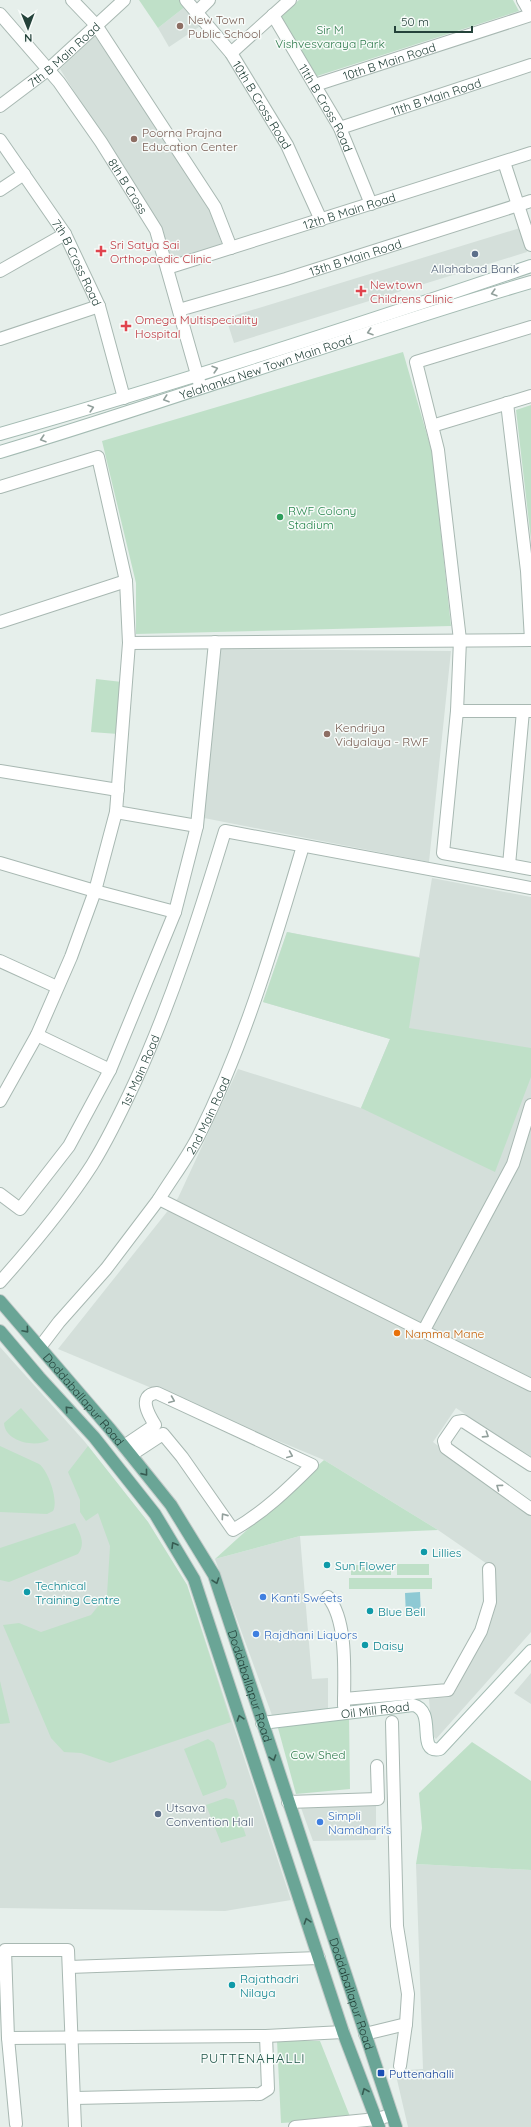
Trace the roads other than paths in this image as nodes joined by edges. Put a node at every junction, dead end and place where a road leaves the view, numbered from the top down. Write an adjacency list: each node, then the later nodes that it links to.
1 (72, 0): 11 (street)
2 (124, 0): 11 (street, 7th B Main Road)
3 (186, 0): 7 (street, 10th B Cross Road)
4 (209, 0): 7 (street)
5 (290, 0): 9 (street)
6 (522, 0): 10 (street)
7 (196, 13): 12 (street, 10th B Cross Road)
8 (0, 14): 14 (street, 8th B Cross)
9 (273, 15): 12 (street); 15 (street, 11th B Cross Road)
10 (531, 15): 15 (street, 10th B Main Road)
11 (96, 25): 14 (street, 7th B Main Road); 29 (street)
12 (231, 53): 26 (street, 10th B Cross Road)
13 (531, 65): 17 (street, 11th B Main Road)
14 (49, 69): 16 (street, 7th B Main Road); 31 (street, 8th B Cross)
15 (316, 85): 17 (street, 11th B Cross Road)
16 (0, 106)
17 (340, 128): 24 (street, 11th B Cross Road)
18 (0, 140): 21 (street, 7th B Cross Road)
19 (531, 153): 20 (street, 12th B Main Road)
20 (504, 162): 24 (street, 12th B Main Road); 25 (street)
21 (24, 174): 22 (street); 27 (street, 7th B Cross Road)
22 (0, 190)
23 (531, 201): 25 (street, 13th B Main Road)
24 (370, 204): 26 (street, 12th B Main Road)
25 (519, 205): 28 (street); 35 (street, 13th B Main Road)
26 (321, 220): 29 (street, 12th B Main Road)
27 (65, 234): 32 (street); 34 (street, 7th B Cross Road)
28 (531, 245)
29 (231, 248): 31 (street, 12th B Main Road)
30 (531, 266): 38 (street, Yelahanka New Town Main Road, one-way to 30)
31 (167, 268): 35 (street, 8th B Cross)
32 (0, 271)
33 (531, 282): 39 (street, Yelahanka New Town Main Road, one-way to 39)
34 (100, 306): 37 (street); 41 (street, 7th B Cross Road)
35 (179, 310): 38 (street, 8th B Cross)
36 (531, 327): 43 (street)
37 (0, 339)
38 (196, 375): 39 (street, 8th B Cross); 41 (street, Yelahanka New Town Main Road)
39 (200, 387): 45 (street, Yelahanka New Town Main Road, one-way to 45)
40 (531, 396): 42 (street)
41 (124, 398): 44 (street, Yelahanka New Town Main Road, one-way to 41)
42 (507, 403): 43 (street); 47 (street)
43 (432, 426): 50 (street)
44 (0, 434)
45 (0, 452)
46 (0, 487): 48 (street)
47 (529, 571): 51 (street)
48 (126, 581): 49 (street); 53 (street)
49 (0, 622)
50 (460, 640): 51 (street); 52 (street); 54 (street)
51 (531, 640)
52 (215, 642): 53 (street); 59 (street)
53 (129, 643): 57 (street)
54 (457, 711): 55 (street); 62 (street)
55 (527, 711): 62 (street)
56 (0, 771): 57 (street)
57 (118, 790): 58 (street)
58 (116, 812): 59 (street); 65 (street)
59 (197, 826): 66 (street)
60 (303, 846): 64 (street); 74 (street, 2nd Main Road); 75 (street, 1st Main Road)
61 (0, 863): 65 (street)
62 (509, 865): 63 (street)
63 (531, 869)
64 (531, 888)
65 (95, 891): 66 (street); 68 (street)
66 (175, 912): 70 (street)
67 (0, 961): 68 (street)
68 (57, 987): 69 (street)
69 (37, 1035): 70 (street); 71 (street)
70 (110, 1070): 73 (street)
71 (0, 1100)
72 (531, 1105): 78 (street)
73 (0, 1194)
74 (159, 1199): 78 (street); 79 (street, 2nd Main Road)
75 (0, 1282)
76 (0, 1301): 79 (main road, Doddaballapur Road, one-way to 79)
77 (0, 1331): 83 (main road, Doddaballapur Road, one-way to 77)
78 (423, 1332): 80 (street)
79 (40, 1346): 81 (main road, Doddaballapur Road)
80 (531, 1385)
81 (103, 1421): 83 (main road); 84 (main road, Doddaballapur Road)
82 (159, 1430): 82 (street, one-way to 82); 84 (street); 85 (street)
83 (90, 1433): 98 (main road, Doddaballapur Road, one-way to 83)
84 (124, 1446): 85 (main road, Doddaballapur Road)
85 (131, 1455): 95 (main road, Doddaballapur Road, one-way to 95)
86 (531, 1465): 87 (street, one-way to 86)
87 (531, 1509)
88 (488, 1569): 92 (street)
89 (328, 1598): 91 (street)
90 (531, 1651): 92 (street, Oil Mill Road)
91 (344, 1699): 92 (street); 93 (street)
92 (415, 1699): 93 (street, Oil Mill Road)
93 (344, 1713): 95 (street, Oil Mill Road)
94 (392, 1722): 100 (street)
95 (262, 1724): 97 (main road, Doddaballapur Road, one-way to 97)
96 (377, 1766): 97 (street)
97 (288, 1802): 102 (main road, Doddaballapur Road)
98 (319, 1958): 99 (street); 101 (main road, Doddaballapur Road)
99 (69, 1967): 104 (street); 105 (street)
100 (406, 2024): 102 (street); 106 (street)
101 (343, 2032): 103 (street); 109 (main road, Doddaballapur Road, one-way to 101)
102 (365, 2034): 108 (main road, Doddaballapur Road)
103 (266, 2036): 105 (street); 107 (street)
104 (8, 2038): 105 (street); 110 (street)
105 (72, 2038): 107 (street)
106 (400, 2066)
107 (75, 2098): 111 (street)
108 (391, 2115): 109 (street); 113 (main road, Doddaballapur Road)
109 (378, 2123): 112 (street)
110 (16, 2124)
111 (75, 2127)
112 (295, 2127)
113 (396, 2127)

